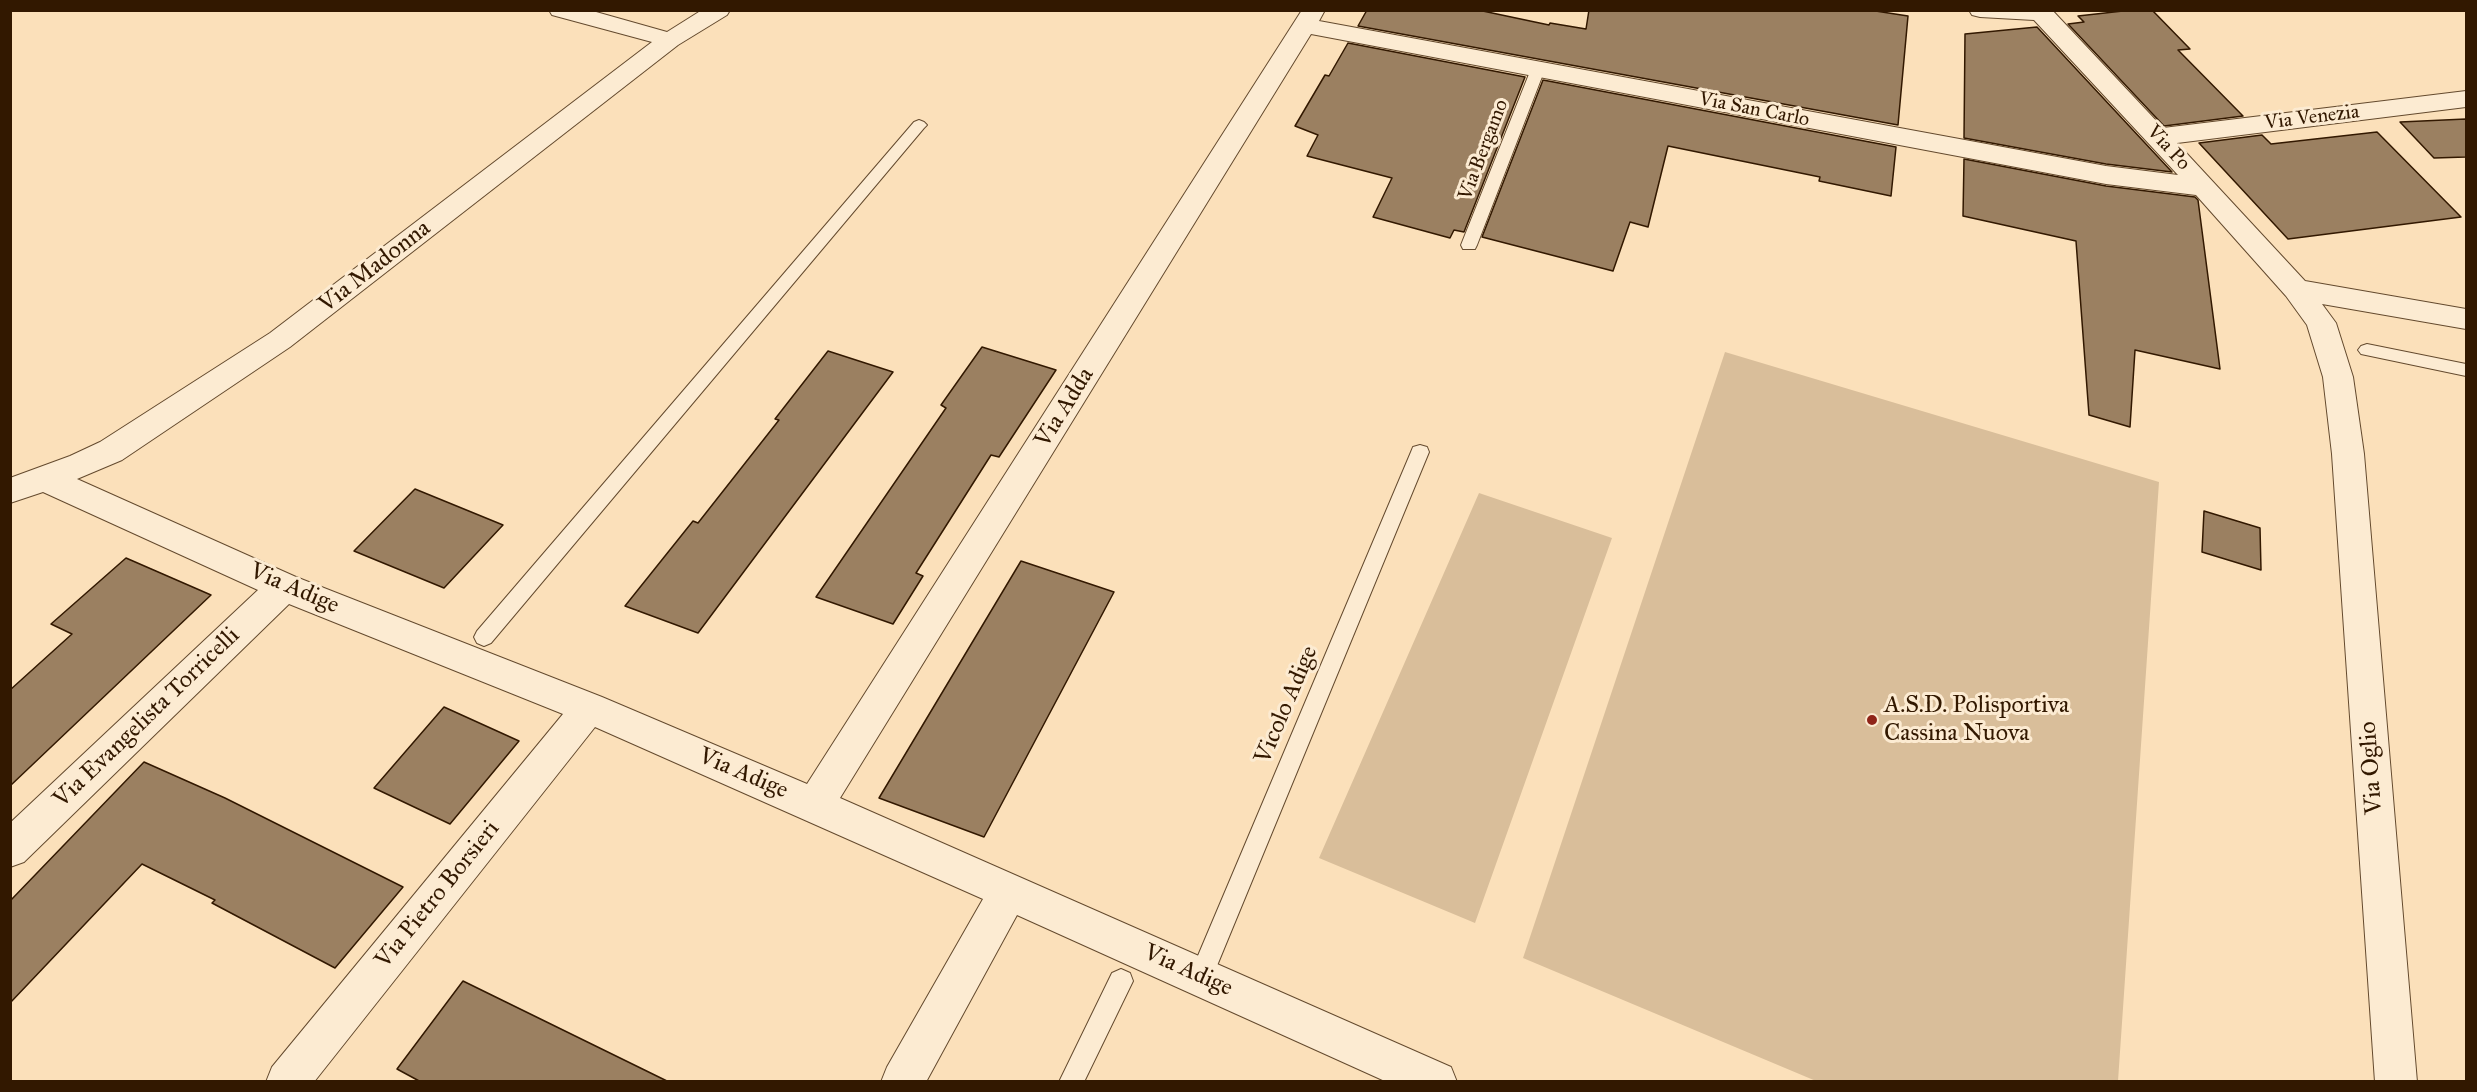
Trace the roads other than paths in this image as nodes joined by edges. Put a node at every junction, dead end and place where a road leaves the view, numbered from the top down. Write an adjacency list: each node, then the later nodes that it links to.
1 (560, 10): 6 (street)
2 (719, 10): 6 (street, Via Madonna)
3 (1980, 10): 4 (street)
4 (2039, 12): 10 (street, Via Po)
5 (1309, 18): 7 (street, Via San Carlo); 24 (street, Via Adda)
6 (670, 40): 19 (street, Via Madonna)
7 (1538, 69): 11 (street, Via San Carlo); 12 (lane, Via Bergamo)
8 (2466, 99): 10 (street, Via Venezia)
9 (919, 125): 22 (lane)
10 (2157, 137): 11 (street, Via Po)
11 (2204, 187): 13 (street, Via Po)
12 (1469, 245)
13 (2296, 289): 14 (street); 18 (street, Via Po)
14 (2466, 319)
15 (2367, 350): 16 (lane)
16 (2466, 370)
17 (1420, 452): 27 (lane, Vicolo Adige)
18 (2348, 454): 33 (street, Via Oglio)
19 (45, 479): 20 (street, Via Madonna); 21 (street, Via Adige)
20 (10, 491)
21 (284, 587): 22 (street, Via Adige); 25 (street, Via Evangelista Torricelli)
22 (474, 648): 23 (street, Via Adige)
23 (589, 708): 24 (street, Via Adige); 29 (street, Via Pietro Borsieri)
24 (815, 805): 26 (street, Via Adige)
25 (10, 849)
26 (1009, 891): 27 (street, Via Adige); 30 (street)
27 (1201, 977): 32 (street, Via Adige)
28 (1121, 981): 31 (lane)
29 (287, 1082)
30 (902, 1082)
31 (1071, 1082)
32 (1436, 1082)
33 (2396, 1082)

